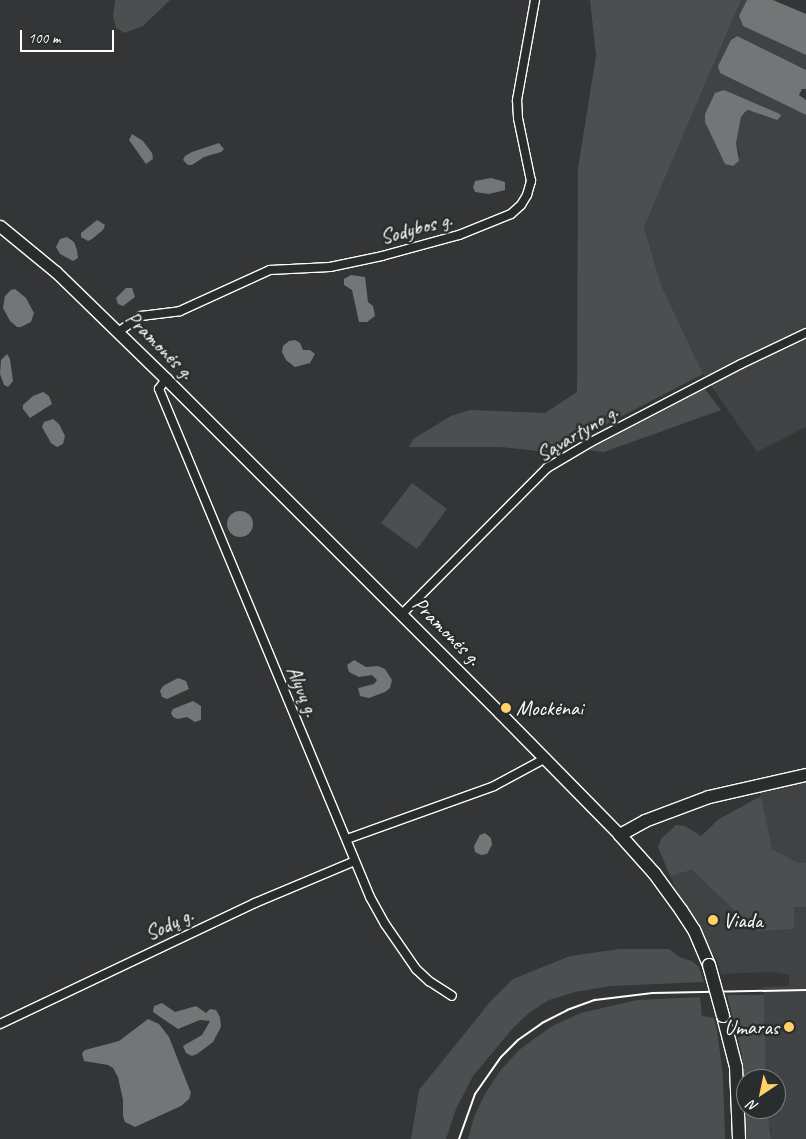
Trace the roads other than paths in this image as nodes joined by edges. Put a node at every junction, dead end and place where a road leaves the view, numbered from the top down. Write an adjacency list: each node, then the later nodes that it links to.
1 (535, 0): 3 (street, Sodybos g.)
2 (0, 226): 3 (main road, Pramonės g.)
3 (118, 332): 5 (main road, Pramonės g.)
4 (806, 333): 6 (street, Sąvartyno g.)
5 (166, 379): 6 (main road, Pramonės g.); 10 (street, Alyvų g.)
6 (402, 614): 7 (main road, Pramonės g.)
7 (546, 758): 9 (main road, Pramonės g.); 10 (street)
8 (806, 775): 9 (highway)
9 (620, 835): 14 (highway, Pramonės g., bridge)
10 (347, 839): 11 (street, Alyvų g.)
11 (355, 861): 12 (street, Alyvų g.); 13 (street, Sodų g.)
12 (452, 996)
13 (0, 1024)
14 (739, 1139)

